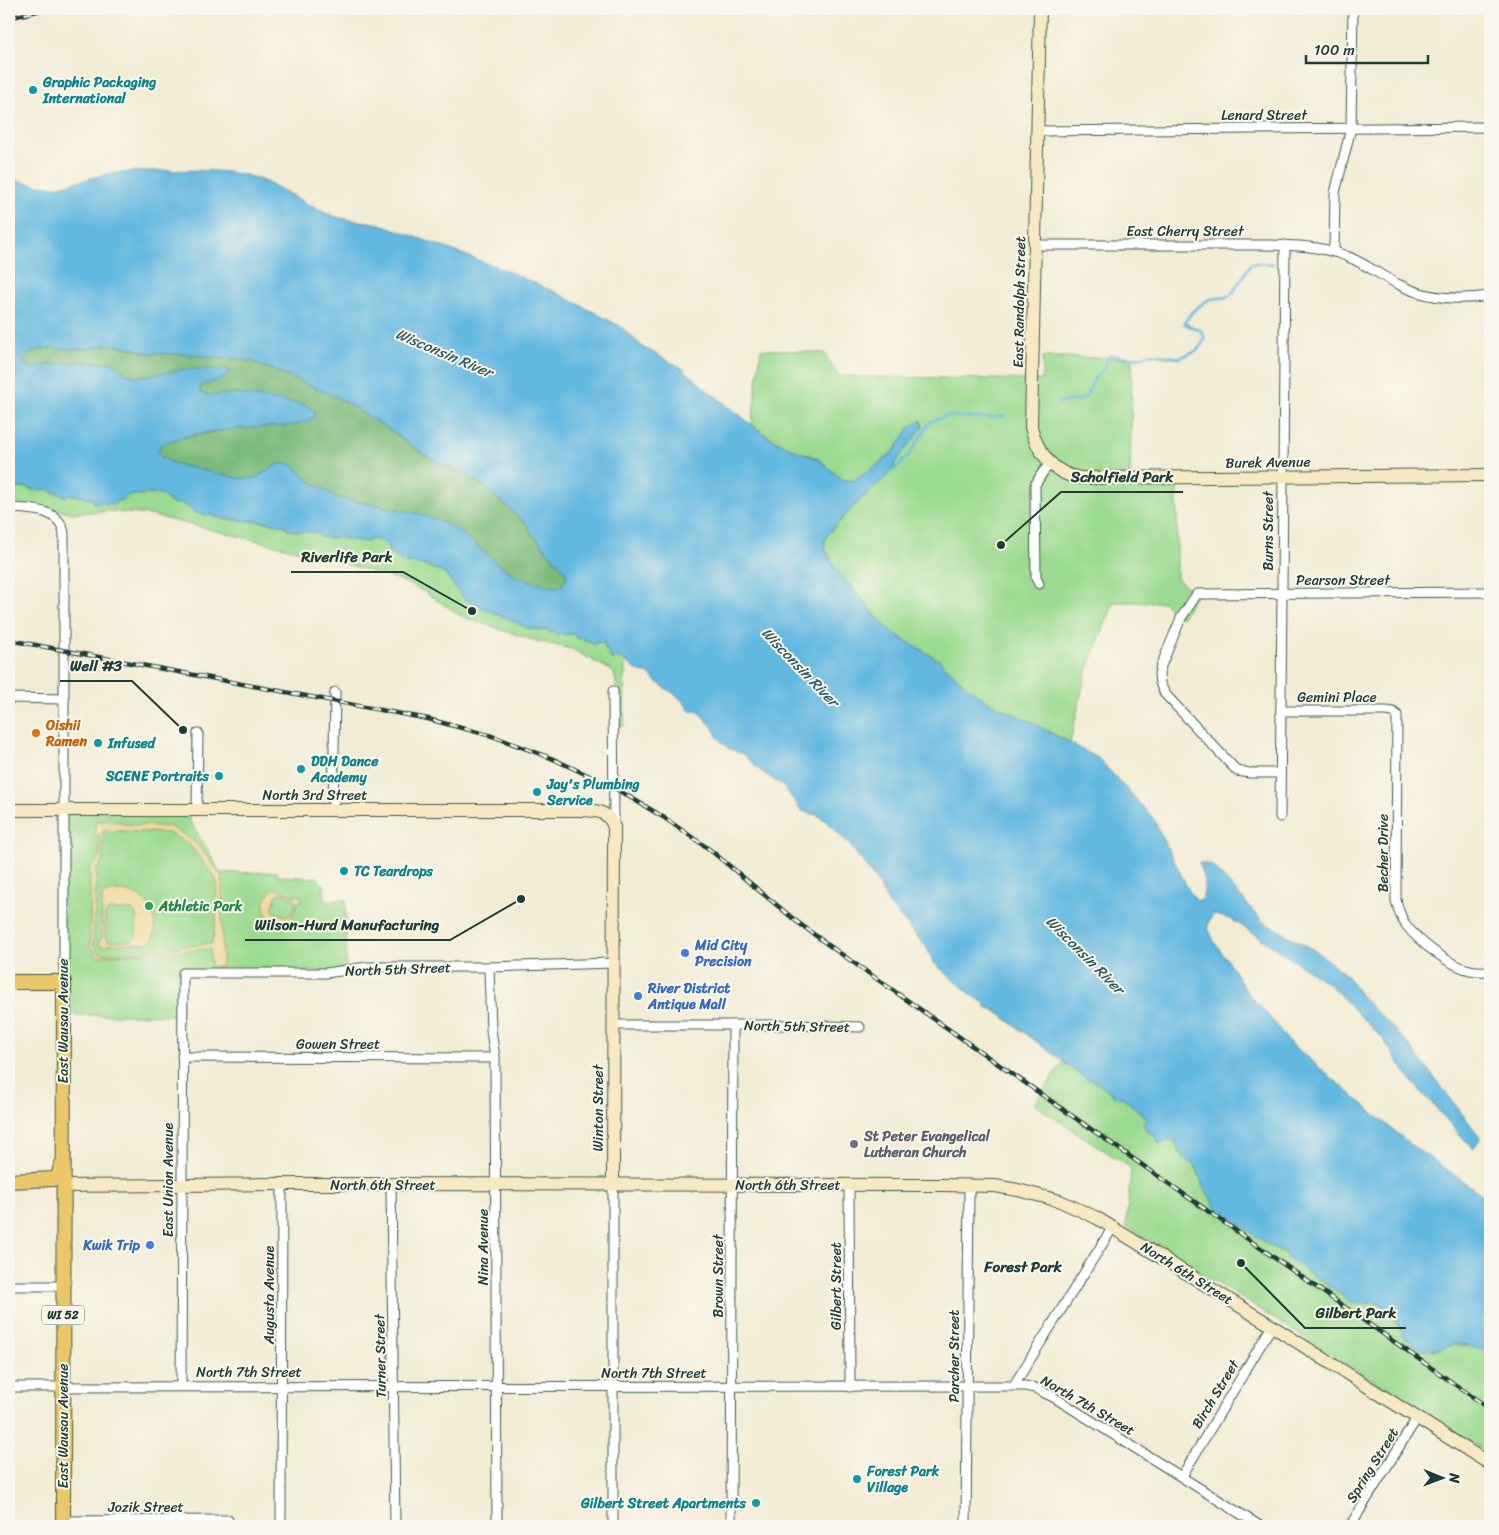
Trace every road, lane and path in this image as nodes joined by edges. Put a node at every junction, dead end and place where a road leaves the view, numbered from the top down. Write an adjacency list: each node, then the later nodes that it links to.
1 (1040, 9): 5 (street, East Randolph Street)
2 (1353, 9): 4 (street)
3 (1490, 127): 4 (street, Lenard Street)
4 (1352, 128): 5 (street, Lenard Street); 8 (street)
5 (1037, 131): 6 (street, East Randolph Street)
6 (1036, 245): 7 (street, East Cherry Street); 10 (street, East Randolph Street)
7 (1285, 245): 8 (street, East Cherry Street); 12 (street, Burns Street)
8 (1334, 252): 9 (street, East Cherry Street)
9 (1490, 296)
10 (1051, 463): 12 (street, Burek Avenue); 14 (street)
11 (1490, 475): 12 (street, Burek Avenue)
12 (1282, 476): 16 (street, Burns Street)
13 (9, 508): 20 (street, East Wausau Avenue)
14 (1039, 584)
15 (1490, 592): 16 (street, Pearson Street)
16 (1281, 594): 21 (street, Burns Street); 24 (street, Pearson Street)
17 (613, 691): 30 (street, Winton Street)
18 (334, 692): 26 (street)
19 (9, 698): 20 (street)
20 (64, 699): 27 (street, East Wausau Avenue)
21 (1281, 711): 22 (street, Gemini Place); 24 (street, Burns Street)
22 (1393, 712): 33 (street, Becher Drive)
23 (198, 733): 28 (street)
24 (1280, 773): 29 (street, Burns Street)
25 (9, 810): 27 (street, North 3rd Street)
26 (333, 810): 28 (street, North 3rd Street); 30 (street, North 3rd Street)
27 (64, 811): 28 (street, North 3rd Street); 37 (street, East Wausau Avenue)
28 (197, 811)
29 (1280, 817)
30 (614, 827): 31 (street, Winton Street)
31 (614, 963): 32 (street, North 5th Street); 38 (street, Winton Street)
32 (489, 967): 34 (street, North 5th Street); 42 (street, Nina Avenue)
33 (1490, 971)
34 (183, 973): 41 (street, East Union Avenue)
35 (9, 982): 36 (main road)
36 (32, 982): 37 (main road); 43 (main road)
37 (64, 982): 43 (main road, East Wausau Avenue / WI 52)
38 (614, 1025): 39 (street, North 5th Street); 50 (street, Winton Street)
39 (733, 1025): 40 (street, North 5th Street); 51 (street, Brown Street)
40 (860, 1028)
41 (182, 1058): 42 (street, Gowen Street); 47 (street, East Union Avenue)
42 (495, 1058): 49 (street, Nina Avenue)
43 (63, 1090): 44 (main road, East Wausau Avenue / WI 52)
44 (63, 1142): 45 (main road); 54 (main road, East Wausau Avenue / WI 52)
45 (9, 1181)
46 (282, 1184): 47 (street, North 6th Street); 48 (street, North 6th Street); 62 (street, Augusta Avenue)
47 (181, 1185): 54 (street, North 6th Street); 61 (street, East Union Avenue)
48 (391, 1185): 49 (street, North 6th Street); 63 (street, Turner Street)
49 (496, 1185): 50 (street, North 6th Street); 64 (street, Nina Avenue)
50 (613, 1185): 51 (street, North 6th Street); 68 (street, Winton Street)
51 (731, 1185): 52 (street, North 6th Street); 69 (street, Brown Street)
52 (849, 1185): 55 (street, North 6th Street); 70 (street, Gilbert Street)
53 (9, 1186): 54 (main road, North 6th Street)
54 (63, 1186): 58 (main road, East Wausau Avenue / WI 52)
55 (969, 1186): 56 (street, North 6th Street); 65 (street, Parcher Street)
56 (1113, 1227): 59 (street, North 6th Street); 60 (street)
57 (9, 1286): 58 (street)
58 (63, 1286): 67 (main road, East Wausau Avenue / WI 52)
59 (1272, 1326): 71 (street, North 6th Street); 73 (street, Birch Street)
60 (1014, 1385): 65 (street, North 7th Street); 73 (street, North 7th Street)
61 (181, 1386): 62 (street, North 7th Street); 67 (street, North 7th Street)
62 (282, 1386): 63 (street, North 7th Street); 76 (street, Augusta Avenue)
63 (394, 1386): 64 (street, North 7th Street); 77 (street, Turner Street)
64 (497, 1386): 68 (street, North 7th Street); 78 (street, Nina Avenue)
65 (968, 1386): 70 (street, North 7th Street); 81 (street, Parcher Street)
66 (9, 1387): 67 (street, North 7th Street)
67 (63, 1387): 75 (main road, East Wausau Avenue / WI 52)
68 (612, 1387): 69 (street, North 7th Street); 79 (street, Winton Street)
69 (732, 1387): 70 (street, North 7th Street); 80 (street, Brown Street)
70 (850, 1387)
71 (1417, 1418): 72 (street, North 6th Street); 83 (street, Spring Street)
72 (1490, 1464)
73 (1182, 1476): 82 (street, North 7th Street)
74 (228, 1520): 75 (street, Jozik Street)
75 (63, 1524)
76 (281, 1526)
77 (395, 1526)
78 (497, 1526)
79 (612, 1526)
80 (731, 1526)
81 (966, 1526)
82 (1260, 1526)
83 (1350, 1526)

